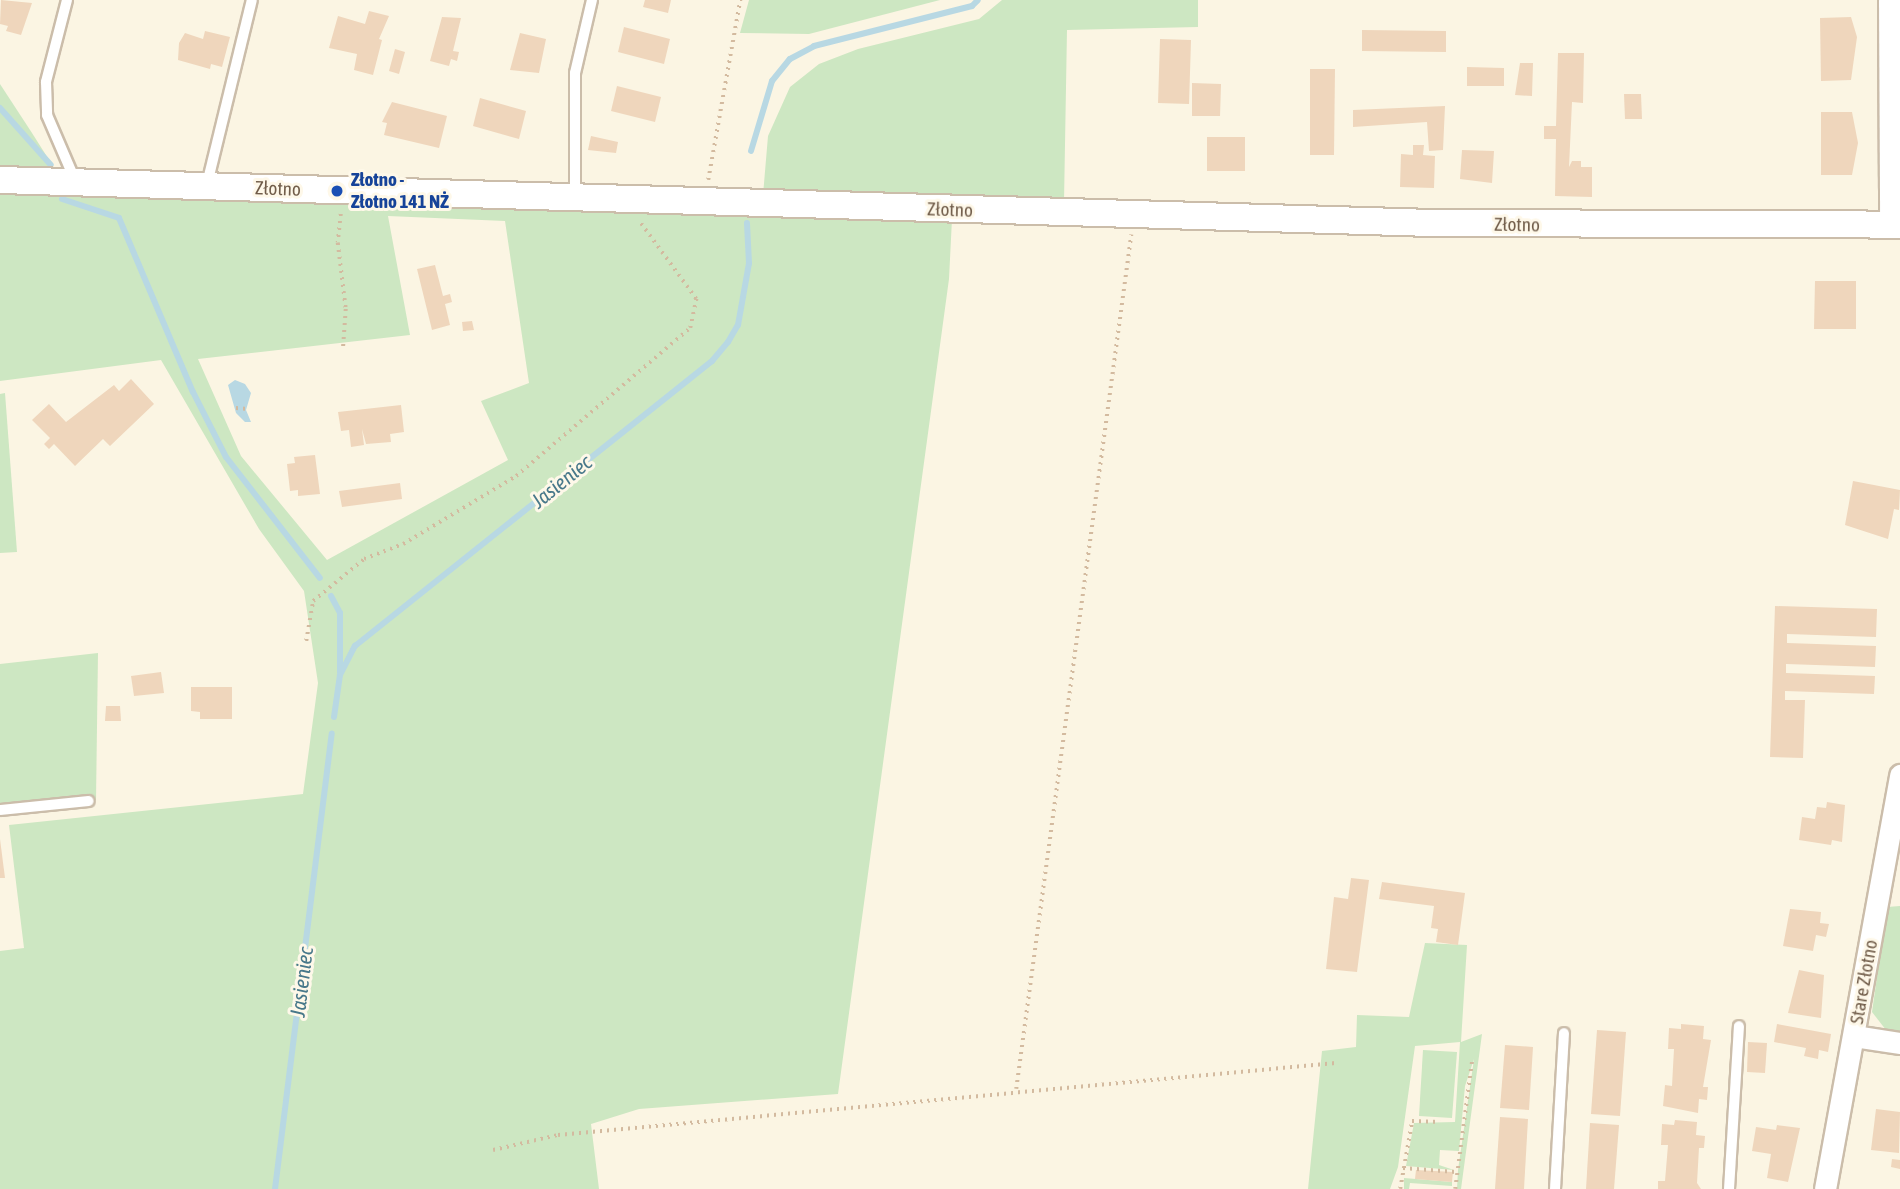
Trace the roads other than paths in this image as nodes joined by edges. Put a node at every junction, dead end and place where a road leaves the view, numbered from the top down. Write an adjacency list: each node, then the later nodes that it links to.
1 (67, 0): 6 (lane)
2 (253, 0): 7 (lane)
3 (592, 0): 8 (lane)
4 (1889, 0): 9 (street)
5 (0, 180): 6 (street, Złotno)
6 (76, 183): 7 (street, Złotno)
7 (206, 187): 8 (street, Złotno)
8 (575, 199): 9 (street, Złotno)
9 (1895, 225)
10 (1900, 775): 15 (street, Stare Złotno)
11 (89, 801): 12 (lane)
12 (0, 810)
13 (1739, 1026): 18 (lane)
14 (1564, 1033): 17 (lane)
15 (1854, 1036): 16 (street); 19 (street, Stare Złotno)
16 (1900, 1043)
17 (1555, 1189)
18 (1729, 1189)
19 (1825, 1189)

